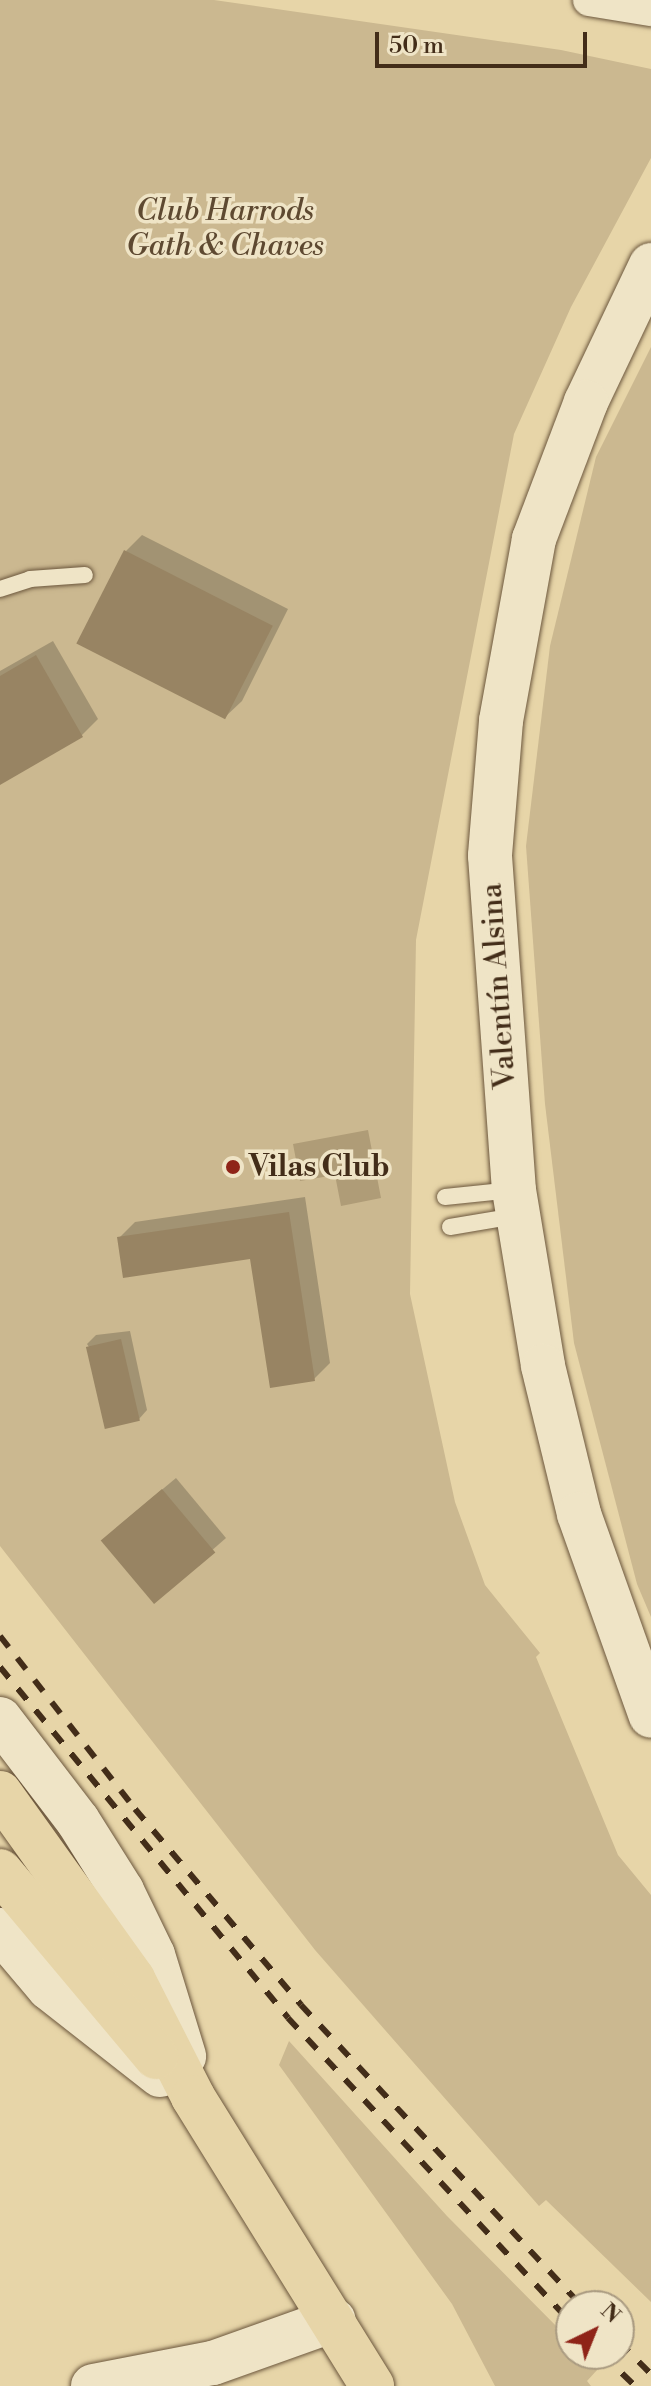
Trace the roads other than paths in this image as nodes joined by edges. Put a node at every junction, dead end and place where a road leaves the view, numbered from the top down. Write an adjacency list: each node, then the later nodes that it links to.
1 (589, 0): 2 (street)
2 (651, 10)
3 (651, 265): 7 (street, Valentín Alsina)
4 (85, 575): 5 (lane)
5 (0, 589)
6 (445, 1197): 7 (lane)
7 (516, 1203): 8 (lane); 9 (street, Valentín Alsina)
8 (450, 1227)
9 (651, 1716)
10 (0, 1719): 14 (street)
11 (0, 1793): 14 (main road)
12 (0, 1871): 14 (main road)
13 (0, 1930): 14 (street)
14 (193, 2097): 15 (main road)
15 (334, 2320): 16 (street); 17 (main road)
16 (93, 2386)
17 (372, 2386)

